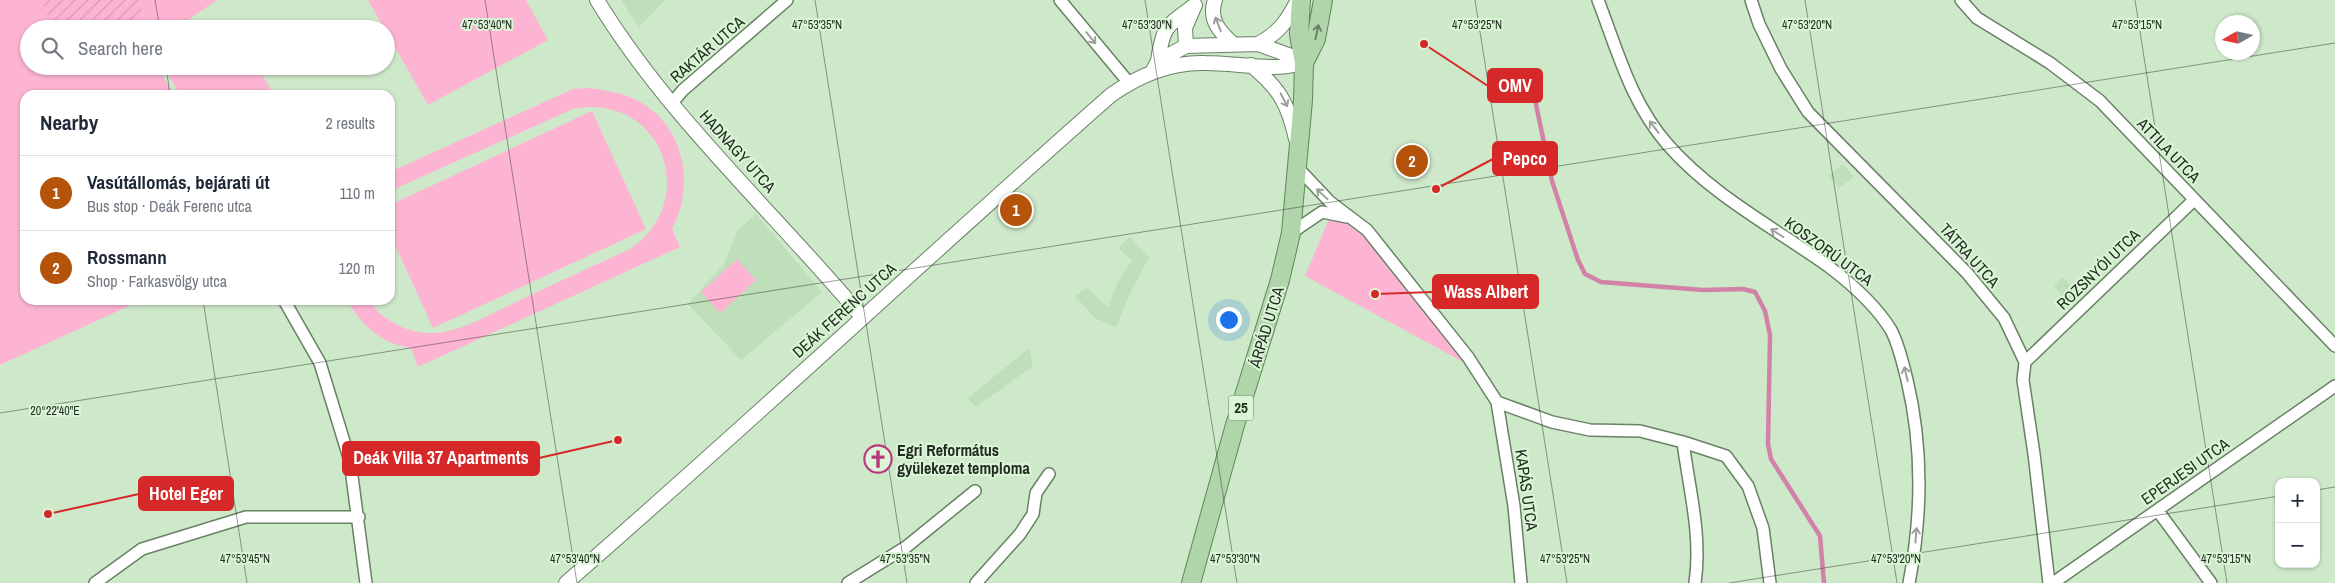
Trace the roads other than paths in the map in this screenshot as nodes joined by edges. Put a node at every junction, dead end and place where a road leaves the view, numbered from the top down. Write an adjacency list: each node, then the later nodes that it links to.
1 (597, 0): 19 (street, HADNAGY UTCA)
2 (787, 0): 19 (street, RAKTÁR UTCA)
3 (1060, 0): 18 (street, one-way to 18)
4 (1215, 0): 11 (street, one-way to 4)
5 (1300, 0): 12 (street); 15 (main road, 25)
6 (1323, 0): 15 (main road, 25, one-way to 6)
7 (1598, 0): 44 (street, KOSZORÚ UTCA, one-way to 7)
8 (1751, 0): 27 (street, TÁTRA UTCA)
9 (1961, 0): 21 (street, ATTILA UTCA)
10 (1198, 2): 13 (street); 17 (street)
11 (1233, 44): 12 (street); 13 (street)
12 (1258, 44): 15 (street)
13 (1186, 46): 14 (street); 17 (street)
14 (1203, 62): 16 (street, DEÁK FERENC UTCA); 17 (street, DEÁK FERENC UTCA)
15 (1304, 63): 16 (street, DEÁK FERENC UTCA); 20 (main road, ÁRPÁD UTCA / 25)
16 (1251, 65): 20 (street, one-way to 20)
17 (1159, 67): 18 (street, DEÁK FERENC UTCA)
18 (1129, 83): 25 (street, DEÁK FERENC UTCA)
19 (672, 103): 25 (street, HADNAGY UTCA)
20 (1298, 159): 22 (street, one-way to 20); 23 (main road, ÁRPÁD UTCA / 25)
21 (2194, 200): 26 (street, ATTILA UTCA); 27 (street, ROZSNYÓI UTCA)
22 (1350, 218): 23 (street); 29 (street)
23 (1290, 233): 40 (main road, ÁRPÁD UTCA / 25)
24 (287, 305): 34 (street)
25 (862, 317): 37 (street, DEÁK FERENC UTCA)
26 (2335, 346)
27 (2025, 362): 45 (street, TÁTRA UTCA)
28 (2335, 386): 33 (street, EPERJESI UTCA)
29 (1497, 402): 30 (street); 41 (street, KAPÁS UTCA)
30 (1683, 442): 42 (street); 43 (street)
31 (1049, 474): 39 (street)
32 (975, 491): 38 (street)
33 (2158, 511): 46 (street, EPERJESI UTCA); 47 (street)
34 (359, 517): 35 (street); 36 (street)
35 (95, 583)
36 (366, 583)
37 (566, 583)
38 (848, 583)
39 (976, 583)
40 (1191, 583)
41 (1521, 583)
42 (1696, 583)
43 (1770, 583)
44 (1909, 583)
45 (2049, 583)
46 (2054, 583)
47 (2211, 583)

